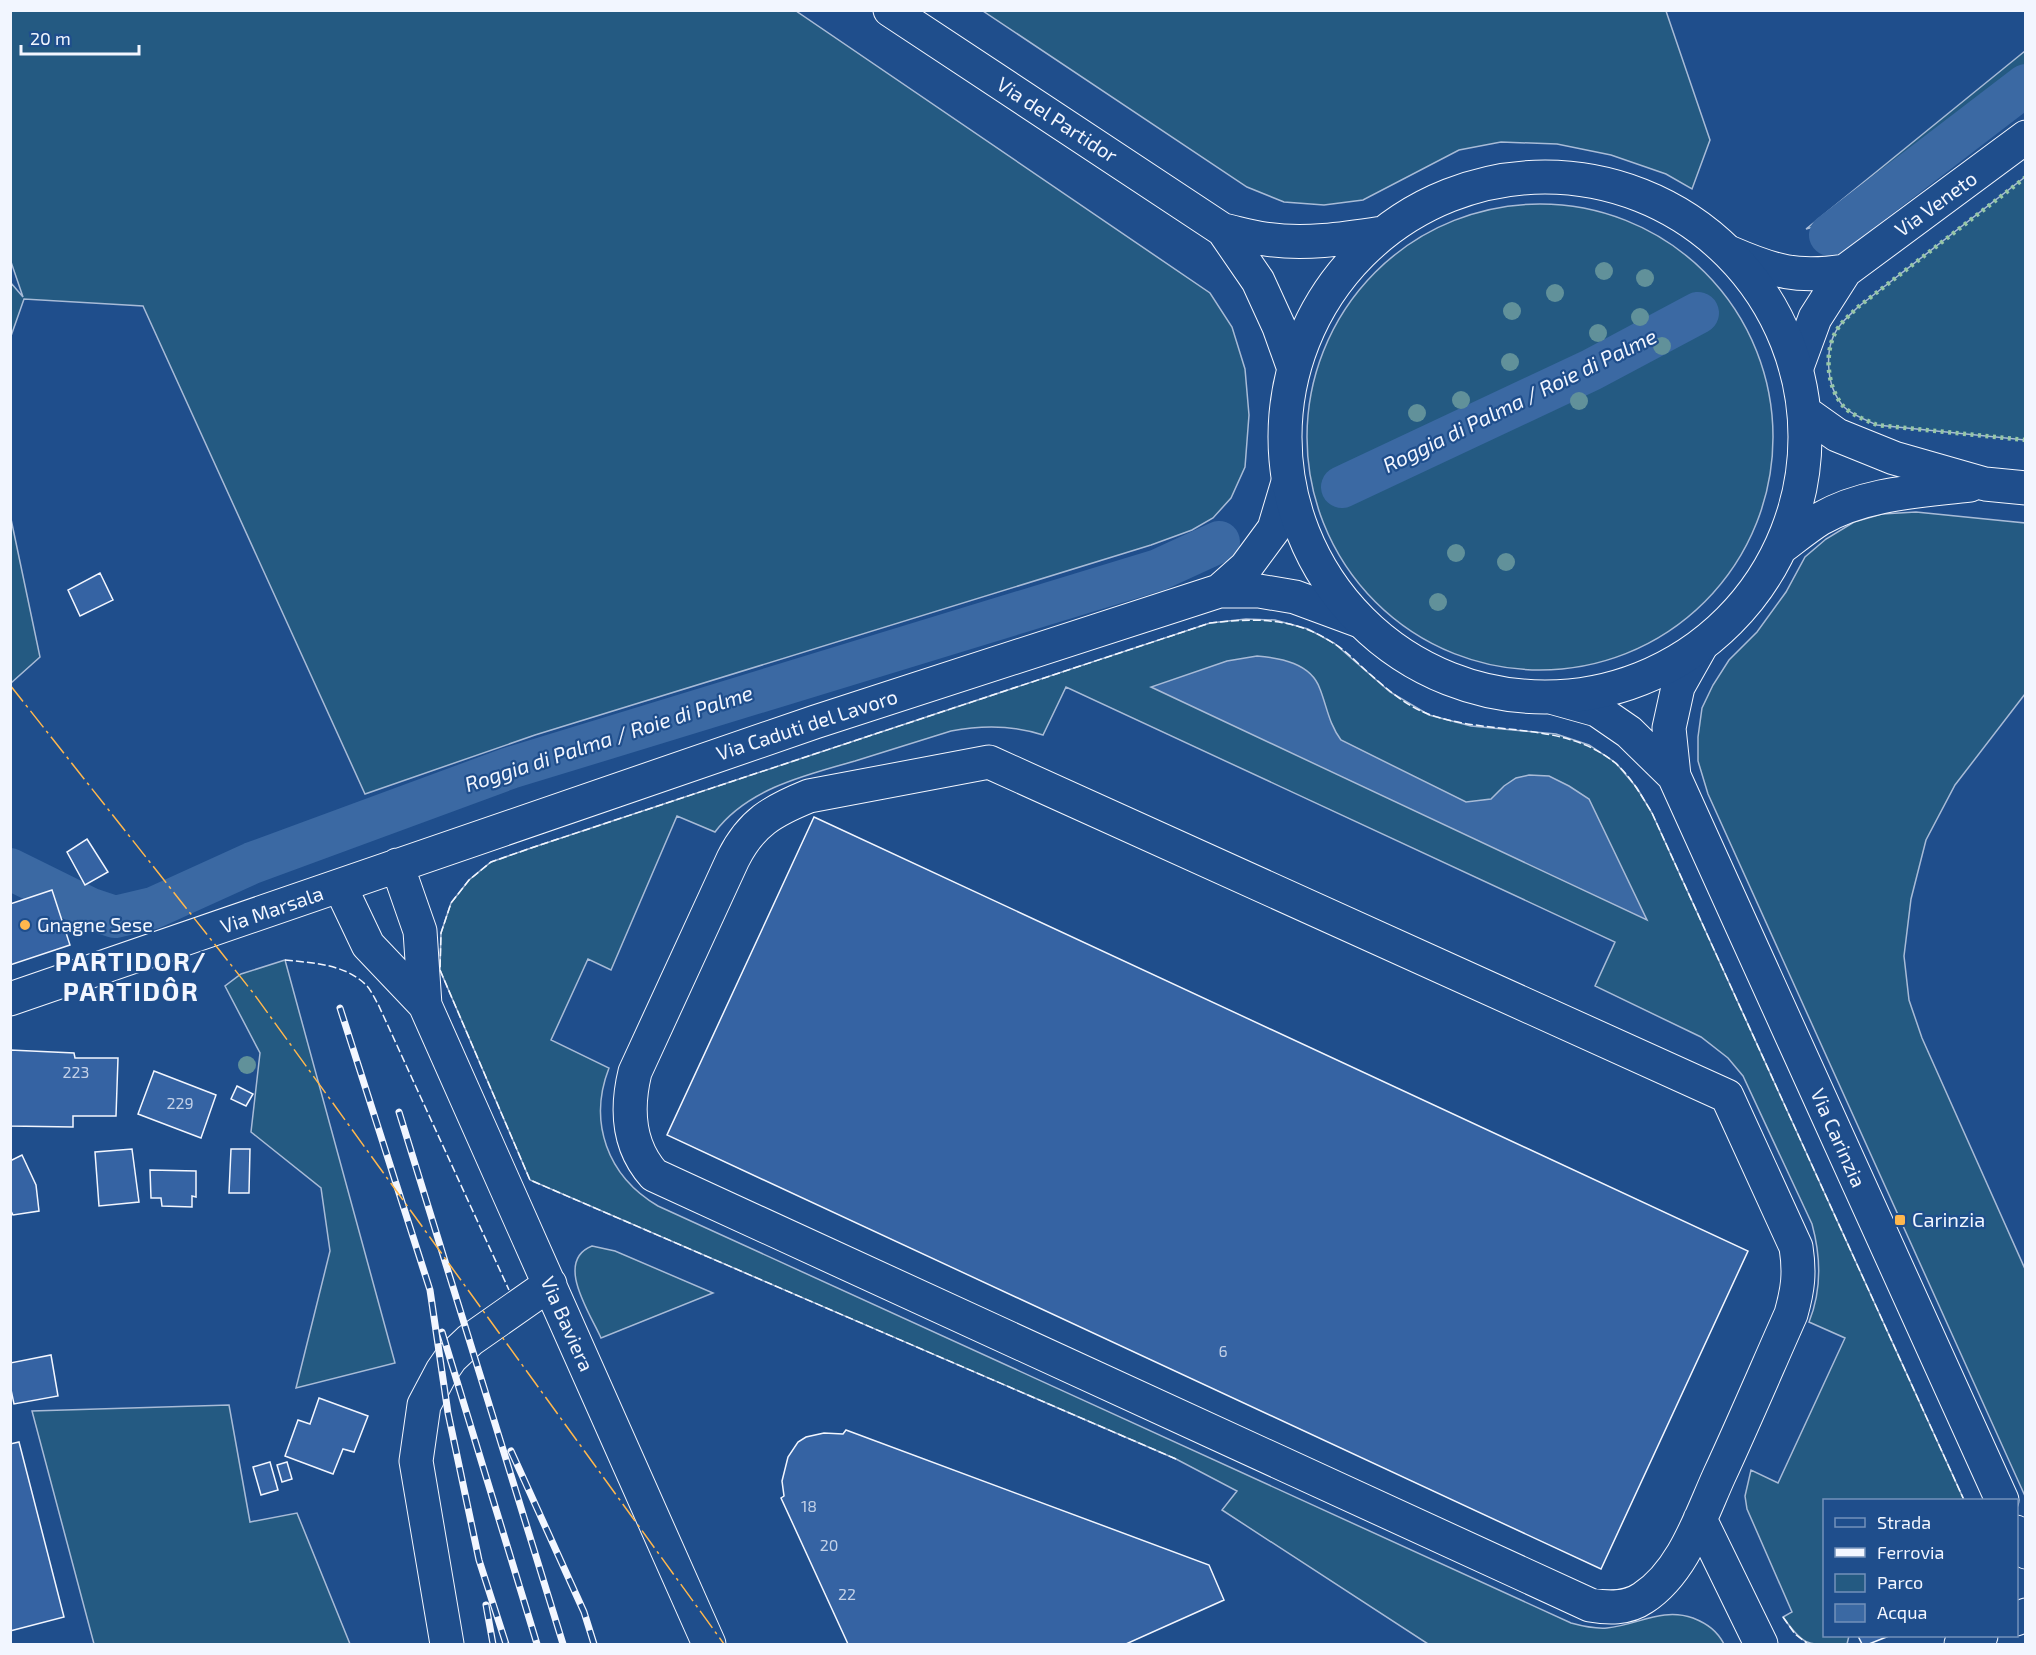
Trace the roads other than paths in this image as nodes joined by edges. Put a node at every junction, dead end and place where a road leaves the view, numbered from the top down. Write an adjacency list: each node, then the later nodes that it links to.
1 (890, 10): 3 (street, Via del Partidor)
2 (2025, 137): 6 (street, Via Veneto)
3 (1223, 230): 4 (street, Via del Partidor); 8 (street, Via del Partidor)
4 (1382, 233): 5 (street); 8 (street)
5 (1731, 253): 6 (street, Via Veneto); 7 (street)
6 (1845, 271): 7 (street, Via Veneto)
7 (1797, 367): 9 (street)
8 (1294, 369): 10 (street)
9 (1806, 413): 11 (street); 13 (street)
10 (1288, 482): 14 (street, Via Caduti del Lavoro); 15 (street)
11 (1984, 484): 12 (street); 13 (street)
12 (2025, 488)
13 (1782, 547): 16 (street)
14 (1219, 591): 15 (street, Via Caduti del Lavoro); 19 (street, Via Caduti del Lavoro)
15 (1360, 621): 17 (street)
16 (1700, 648): 17 (street); 18 (street, Via Carinzia)
17 (1554, 698): 18 (street, Via Carinzia)
18 (1674, 777): 24 (street, Via Carinzia)
19 (397, 865): 20 (street, Via Marsala); 22 (street, Via Baviera)
20 (340, 886): 21 (street, Via Marsala); 22 (street, Via Baviera)
21 (10, 999)
22 (424, 1005): 23 (street, Via Baviera)
23 (550, 1284): 29 (street); 30 (street, Via Baviera)
24 (2002, 1499)
25 (1700, 1519): 25 (street); 31 (street)
26 (2018, 1536): 27 (street)
27 (2025, 1552)
28 (1977, 1637): 32 (street)
29 (447, 1644)
30 (709, 1644)
31 (1761, 1644)
32 (1961, 1644)

